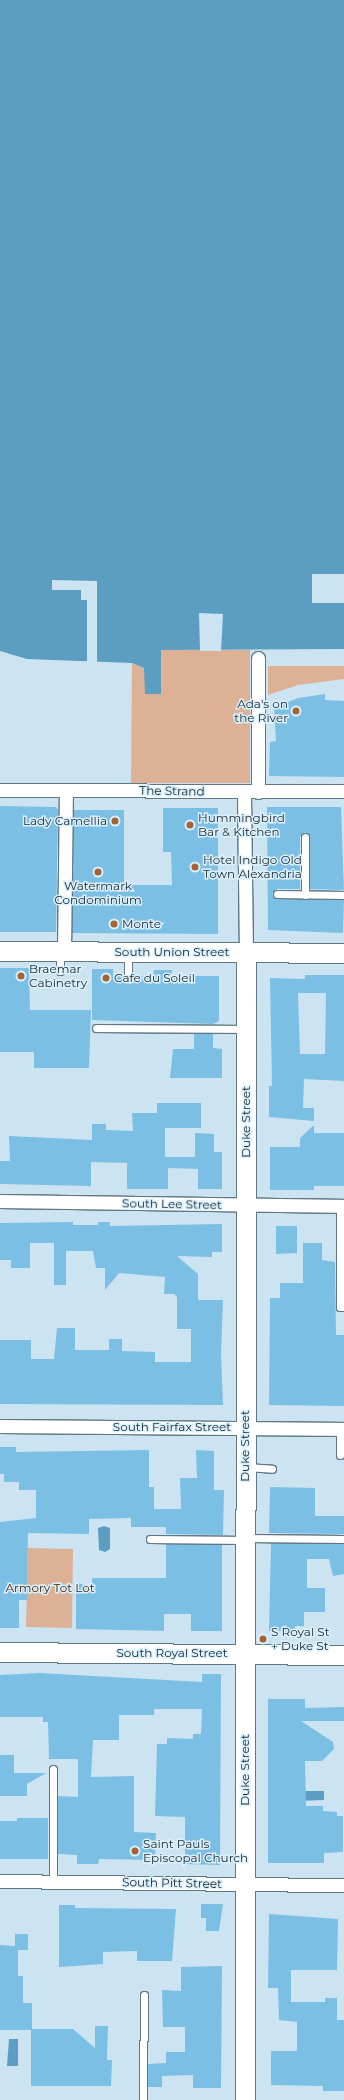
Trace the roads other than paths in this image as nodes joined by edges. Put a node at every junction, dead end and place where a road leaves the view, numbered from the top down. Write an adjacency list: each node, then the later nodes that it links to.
1 (258, 658): 5 (street)
2 (0, 790): 3 (street, The Strand)
3 (66, 790): 6 (street, The Strand); 12 (street)
4 (344, 791): 5 (street, The Strand)
5 (258, 792): 6 (street, The Strand)
6 (244, 793): 14 (street, Duke Street)
7 (306, 837): 9 (lane)
8 (277, 894): 9 (lane)
9 (305, 895): 10 (lane)
10 (344, 895)
11 (0, 951): 12 (street, South Union Street)
12 (62, 951): 13 (street, South Union Street); 16 (lane)
13 (128, 952): 14 (street, South Union Street); 17 (lane)
14 (246, 952): 15 (street, South Union Street); 19 (street, Duke Street)
15 (344, 953)
16 (60, 971)
17 (128, 976)
18 (96, 1028): 19 (lane)
19 (246, 1029): 21 (street, Duke Street)
20 (0, 1201): 21 (street, South Lee Street)
21 (246, 1205): 22 (street, South Lee Street); 25 (street, Duke Street)
22 (342, 1206): 23 (lane)
23 (344, 1307)
24 (0, 1426): 25 (street, South Fairfax Street)
25 (245, 1428): 26 (street, South Fairfax Street); 28 (street, Duke Street)
26 (342, 1429): 27 (lane)
27 (340, 1454)
28 (245, 1467): 29 (lane); 31 (street, Duke Street)
29 (272, 1468)
30 (150, 1539): 31 (lane)
31 (245, 1539): 32 (lane); 34 (street, Duke Street)
32 (344, 1539)
33 (0, 1652): 34 (street, South Royal Street)
34 (245, 1654): 35 (street, South Royal Street); 39 (street, Duke Street)
35 (344, 1655)
36 (53, 1770): 38 (lane)
37 (0, 1881): 38 (street, South Pitt Street)
38 (54, 1882): 39 (street, South Pitt Street)
39 (246, 1884): 40 (street, South Pitt Street); 43 (street, Duke Street)
40 (344, 1885)
41 (144, 1995): 42 (lane)
42 (143, 2100)
43 (245, 2100)

